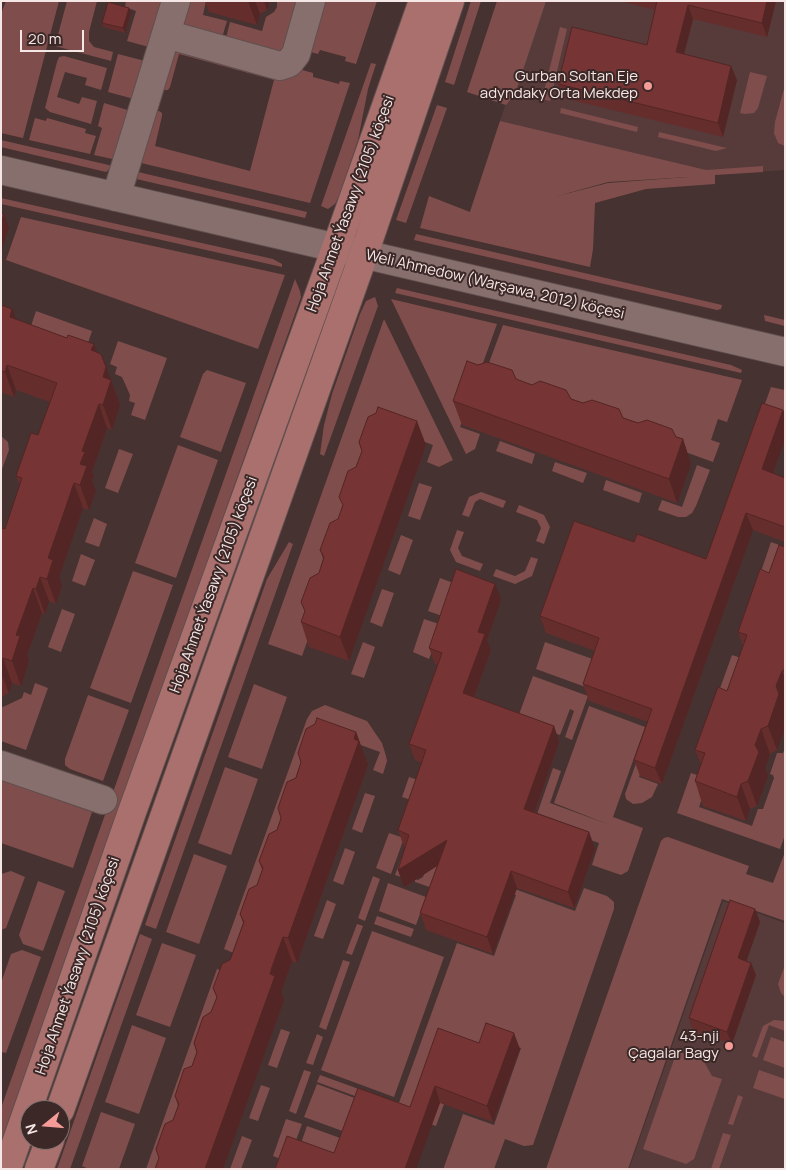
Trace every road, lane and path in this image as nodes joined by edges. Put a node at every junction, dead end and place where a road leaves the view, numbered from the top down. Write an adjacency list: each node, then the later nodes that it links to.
1 (176, 1): 5 (street)
2 (311, 1): 5 (street)
3 (423, 1): 8 (main road, Hoja Ahmet Ýasawy (2105) köçesi)
4 (450, 1): 9 (main road, Hoja Ahmet Ýasawy (2105) köçesi)
5 (166, 34): 7 (street)
6 (1, 170): 7 (street, Weli Ahmedow (Warşawa, 2012) köçesi)
7 (116, 197): 8 (street, Weli Ahmedow (Warşawa, 2012) köçesi)
8 (336, 248): 9 (street, Weli Ahmedow (Warşawa, 2012) köçesi); 15 (main road, Hoja Ahmet Ýasawy (2105) köçesi)
9 (364, 254): 10 (street, Weli Ahmedow (Warşawa, 2012) köçesi); 13 (main road, Hoja Ahmet Ýasawy (2105) köçesi)
10 (785, 352)
11 (1, 765): 12 (street)
12 (103, 800)
13 (64, 1100)
14 (46, 1150): 16 (main road)
15 (7, 1169)
16 (39, 1169)

